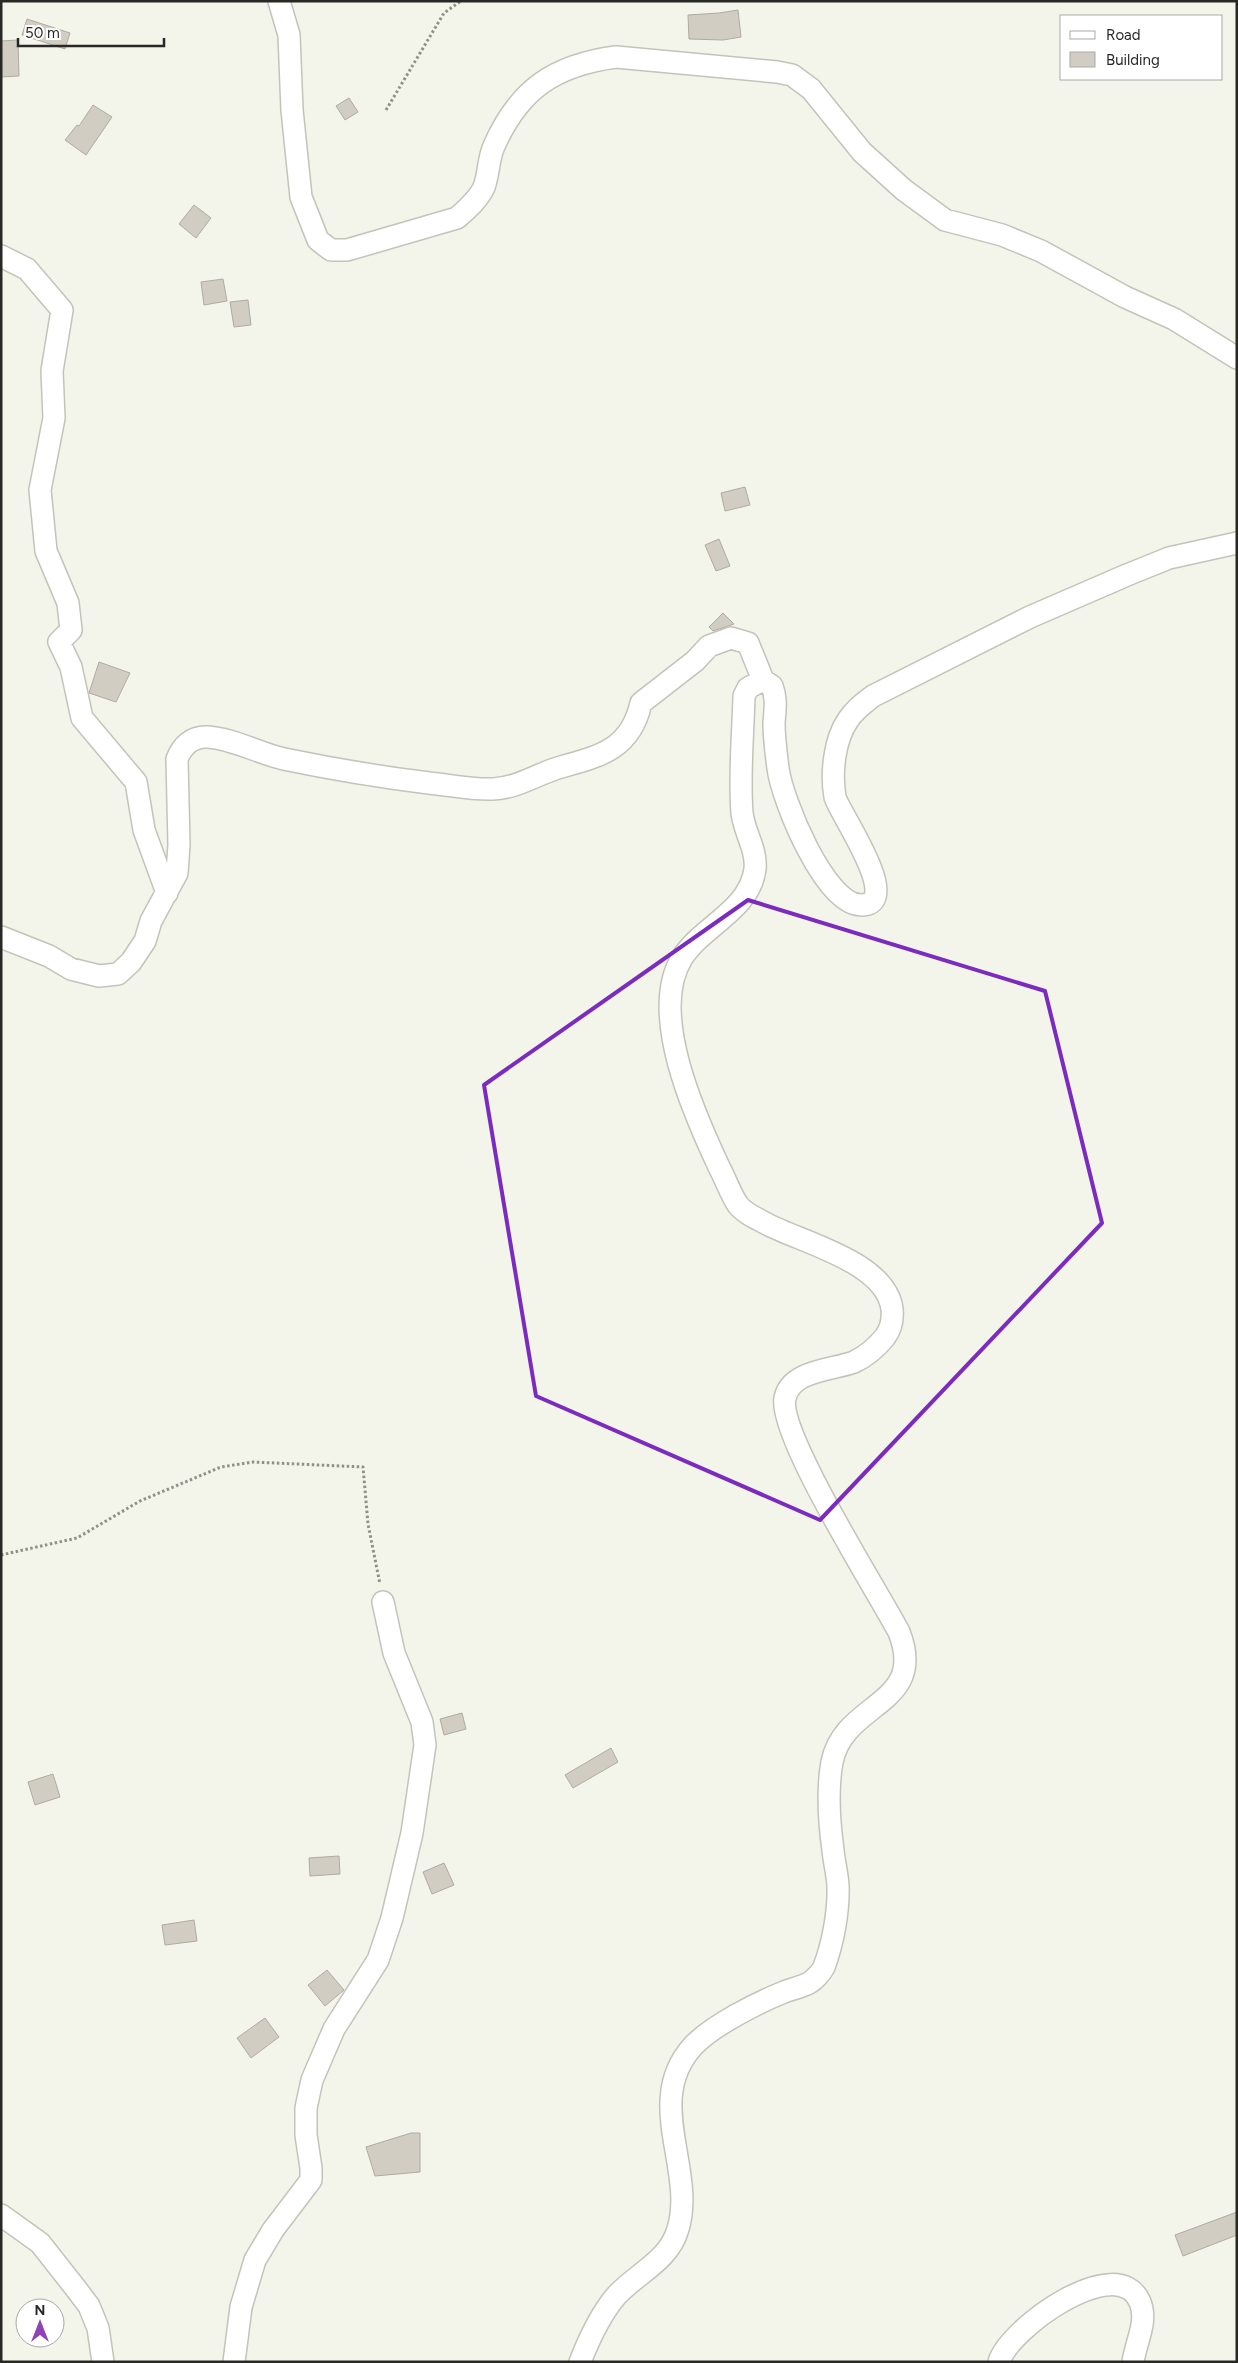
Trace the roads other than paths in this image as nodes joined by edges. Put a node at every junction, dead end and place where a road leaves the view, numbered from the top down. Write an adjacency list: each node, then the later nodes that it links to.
1 (279, 1): 3 (street)
2 (1, 256): 6 (street)
3 (1237, 358)
4 (1237, 543): 5 (street)
5 (763, 680): 6 (street); 12 (street)
6 (167, 893): 7 (street)
7 (1, 937)
8 (383, 1602): 11 (street)
9 (1, 2215): 10 (street)
10 (103, 2362)
11 (234, 2362)
12 (580, 2362)
13 (999, 2362): 14 (street)
14 (1133, 2362)

